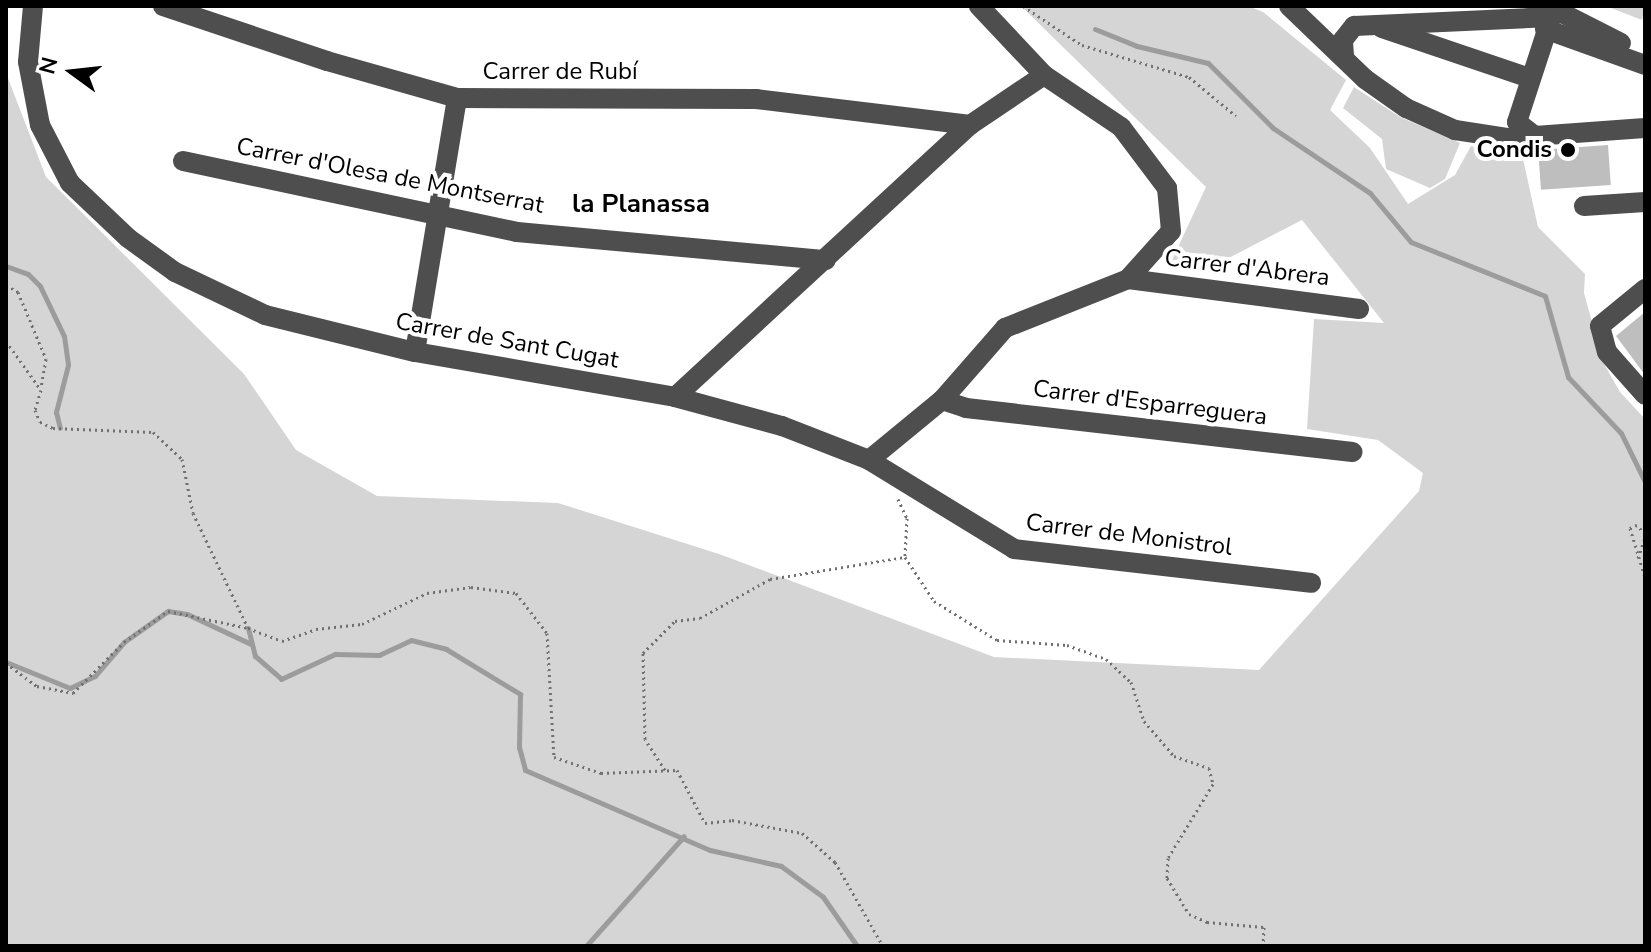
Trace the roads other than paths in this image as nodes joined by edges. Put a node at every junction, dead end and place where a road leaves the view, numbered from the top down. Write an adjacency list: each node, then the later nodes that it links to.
1 (33, 6): 26 (street, Carrer de Sant Cugat)
2 (163, 6): 14 (street, Carrer de Rubí)
3 (979, 6): 12 (street)
4 (1289, 6): 7 (street)
5 (1551, 15): 6 (street); 9 (street); 11 (street); 13 (street)
6 (1370, 24): 8 (street); 13 (street)
7 (1316, 27): 8 (street); 10 (street)
8 (1348, 29): 10 (street)
9 (1621, 43)
10 (1344, 56): 17 (street)
11 (1645, 65)
12 (1044, 75): 15 (street); 23 (street)
13 (1530, 78): 17 (street)
14 (457, 98): 15 (street, Carrer de Rubí); 21 (street)
15 (970, 125): 22 (street)
16 (1645, 128): 17 (street)
17 (1512, 130)
18 (183, 161): 21 (street, Carrer d'Olesa de Montserrat)
19 (1645, 202): 20 (street)
20 (1584, 206)
21 (438, 213): 22 (street, Carrer d'Olesa de Montserrat); 26 (street)
22 (826, 260): 28 (street)
23 (1128, 279): 25 (street, Carrer d'Abrera); 29 (street)
24 (1645, 289): 27 (street)
25 (1359, 309)
26 (415, 352): 28 (street, Carrer de Sant Cugat)
27 (1645, 395)
28 (675, 397): 31 (street, Carrer de Sant Cugat)
29 (942, 400): 30 (street, Carrer d'Esparreguera); 31 (street)
30 (1353, 452)
31 (869, 460): 32 (street, Carrer de Monistrol)
32 (1311, 583)

